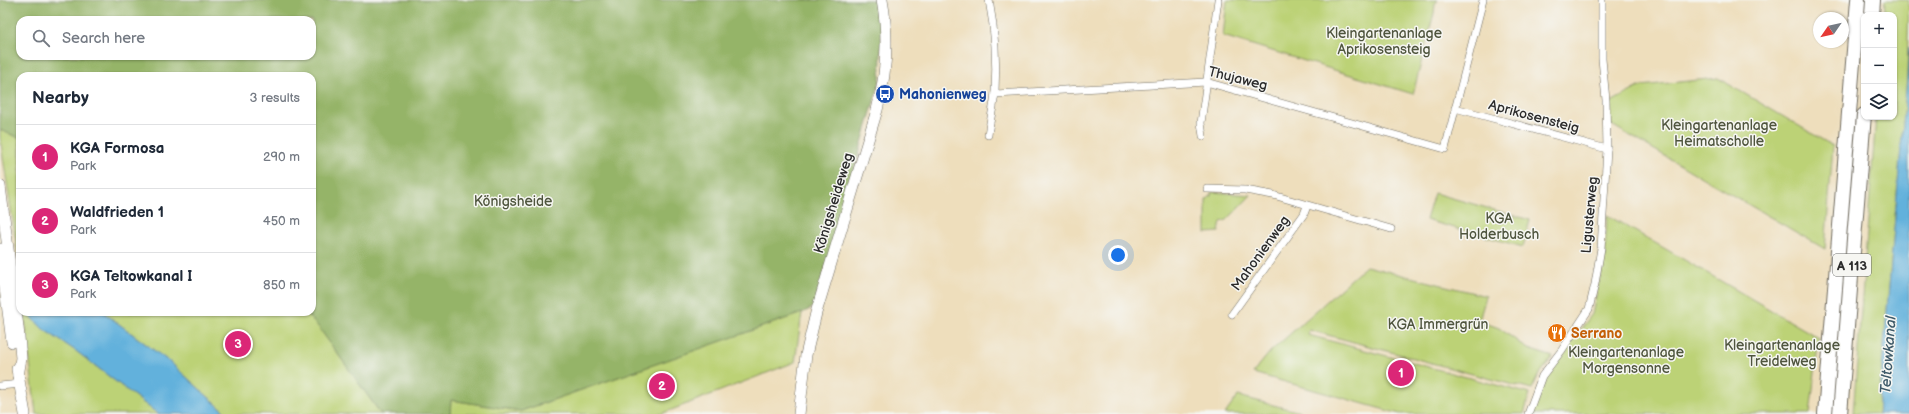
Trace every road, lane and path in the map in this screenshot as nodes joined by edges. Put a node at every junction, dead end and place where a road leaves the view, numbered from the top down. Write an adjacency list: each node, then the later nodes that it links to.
1 (882, 0): 25 (street, Königsheideweg)
2 (989, 0): 10 (street)
3 (1218, 0): 9 (street)
4 (1483, 0): 11 (street)
5 (1602, 0): 15 (street, Ligusterweg)
6 (1858, 0): 27 (highway, A 113)
7 (1873, 0): 8 (highway)
8 (1872, 12)
9 (1206, 82): 10 (street, Thujaweg); 11 (street, Thujaweg); 14 (street)
10 (995, 94): 13 (street)
11 (1455, 108): 15 (street, Aprikosensteig)
12 (1864, 120): 28 (highway, A 113)
13 (988, 135)
14 (1204, 136)
15 (1607, 149): 26 (street, Ligusterweg)
16 (0, 186): 20 (street)
17 (1207, 189): 18 (street, Mahonienweg)
18 (1307, 206): 19 (street, Mahonienweg); 21 (street, Mahonienweg)
19 (1391, 229)
20 (4, 245): 22 (street)
21 (1232, 314)
22 (19, 380): 23 (street); 24 (street)
23 (0, 386)
24 (25, 414)
25 (799, 414)
26 (1528, 414)
27 (1825, 414)
28 (1840, 414)

